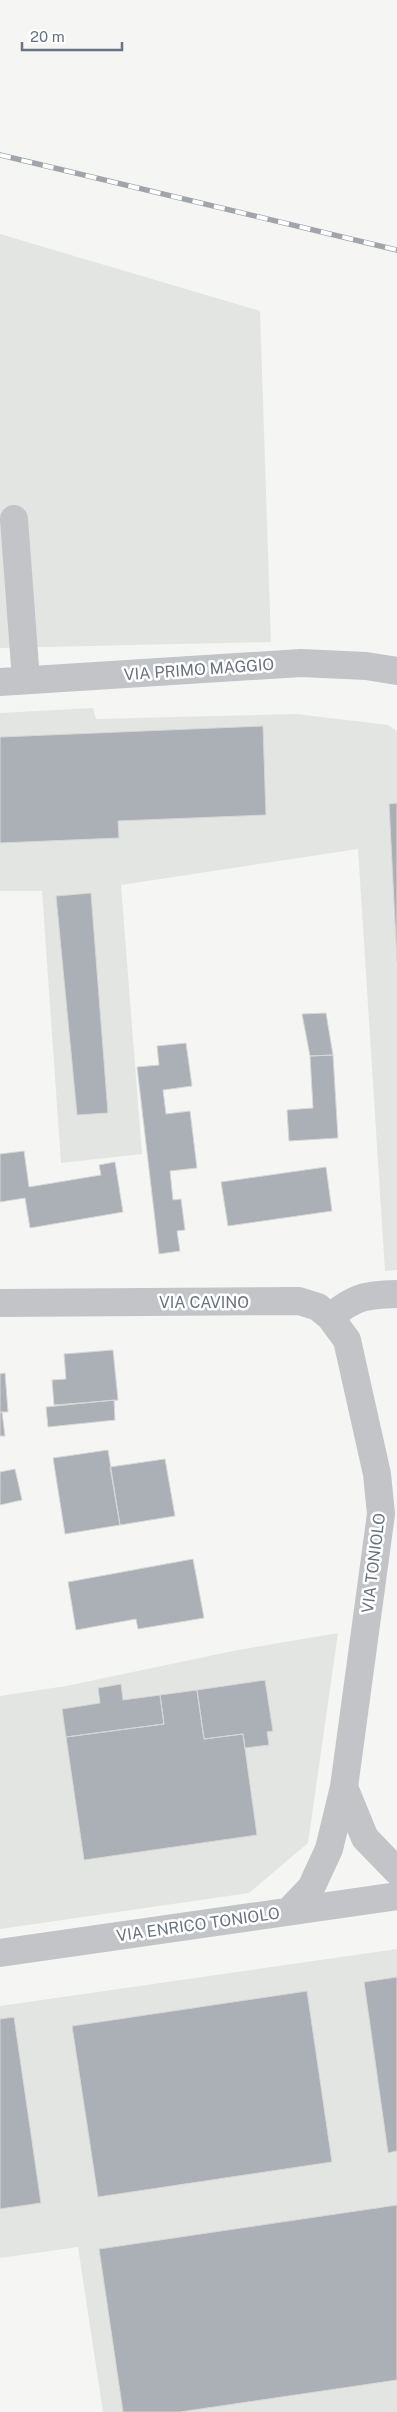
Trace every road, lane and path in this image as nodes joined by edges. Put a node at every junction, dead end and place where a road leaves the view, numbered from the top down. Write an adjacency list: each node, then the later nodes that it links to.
1 (14, 519): 3 (street)
2 (397, 670): 3 (street, VIA PRIMO MAGGIO)
3 (13, 681)
4 (397, 1294): 6 (street)
5 (0, 1303): 6 (street, VIA CAVINO)
6 (330, 1317): 7 (street, VIA TONIOLO)
7 (344, 1787): 8 (street); 10 (street, VIA TONIOLO)
8 (397, 1871)
9 (397, 1896): 10 (street, VIA ENRICO TONIOLO)
10 (290, 1910): 11 (street, VIA ENRICO TONIOLO)
11 (0, 1953)

